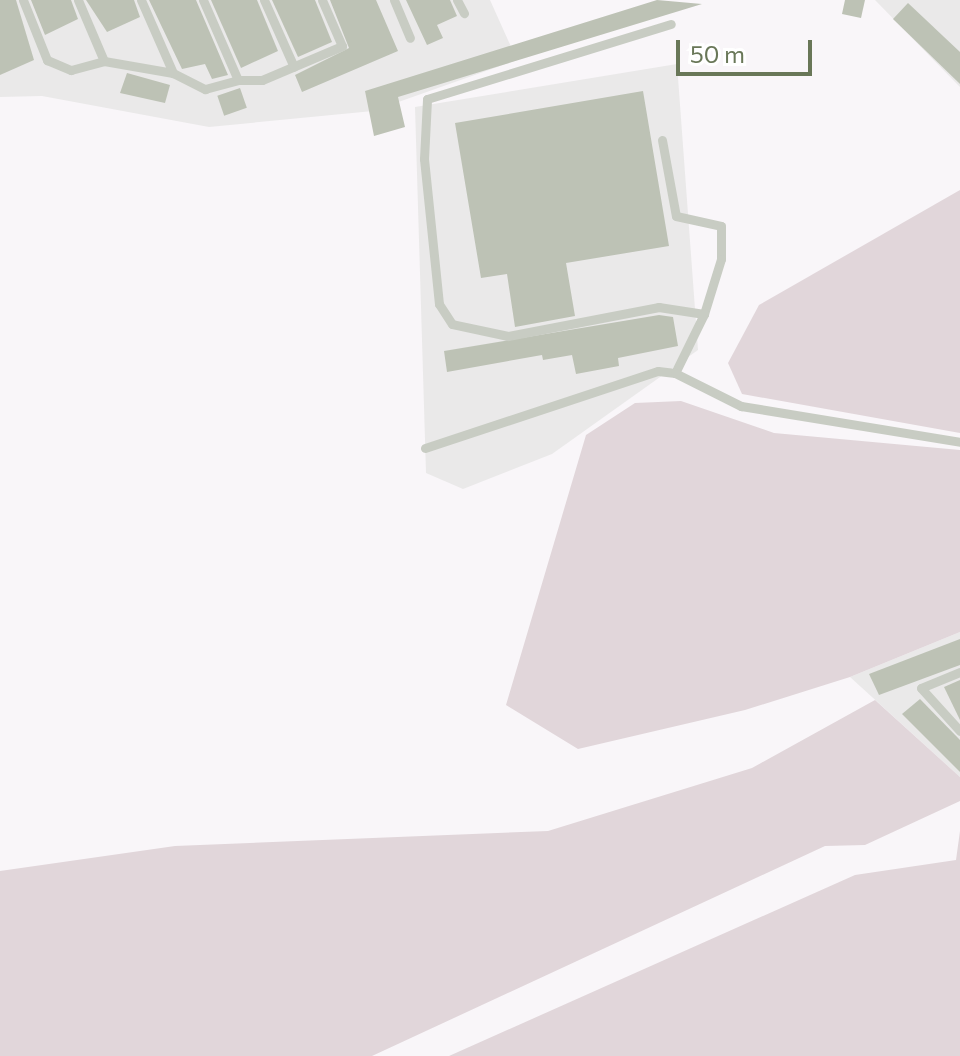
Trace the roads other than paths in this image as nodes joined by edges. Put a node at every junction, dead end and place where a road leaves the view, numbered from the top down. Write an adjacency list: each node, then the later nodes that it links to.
1 (23, 0): 12 (lane)
2 (78, 0): 12 (lane)
3 (141, 0): 14 (lane)
4 (203, 0): 15 (lane)
5 (264, 0): 13 (lane)
6 (322, 0): 13 (lane)
7 (394, 0): 11 (lane)
8 (457, 0): 9 (lane)
9 (464, 13)
10 (671, 24): 17 (lane)
11 (410, 38)
12 (104, 61): 14 (lane)
13 (294, 67): 15 (lane)
14 (173, 73): 15 (lane)
15 (238, 80)
16 (662, 140): 17 (lane)
17 (704, 314): 18 (lane)
18 (675, 373): 19 (lane); 20 (lane)
19 (960, 442)
20 (425, 448)
21 (960, 672): 22 (lane)
22 (960, 731)

